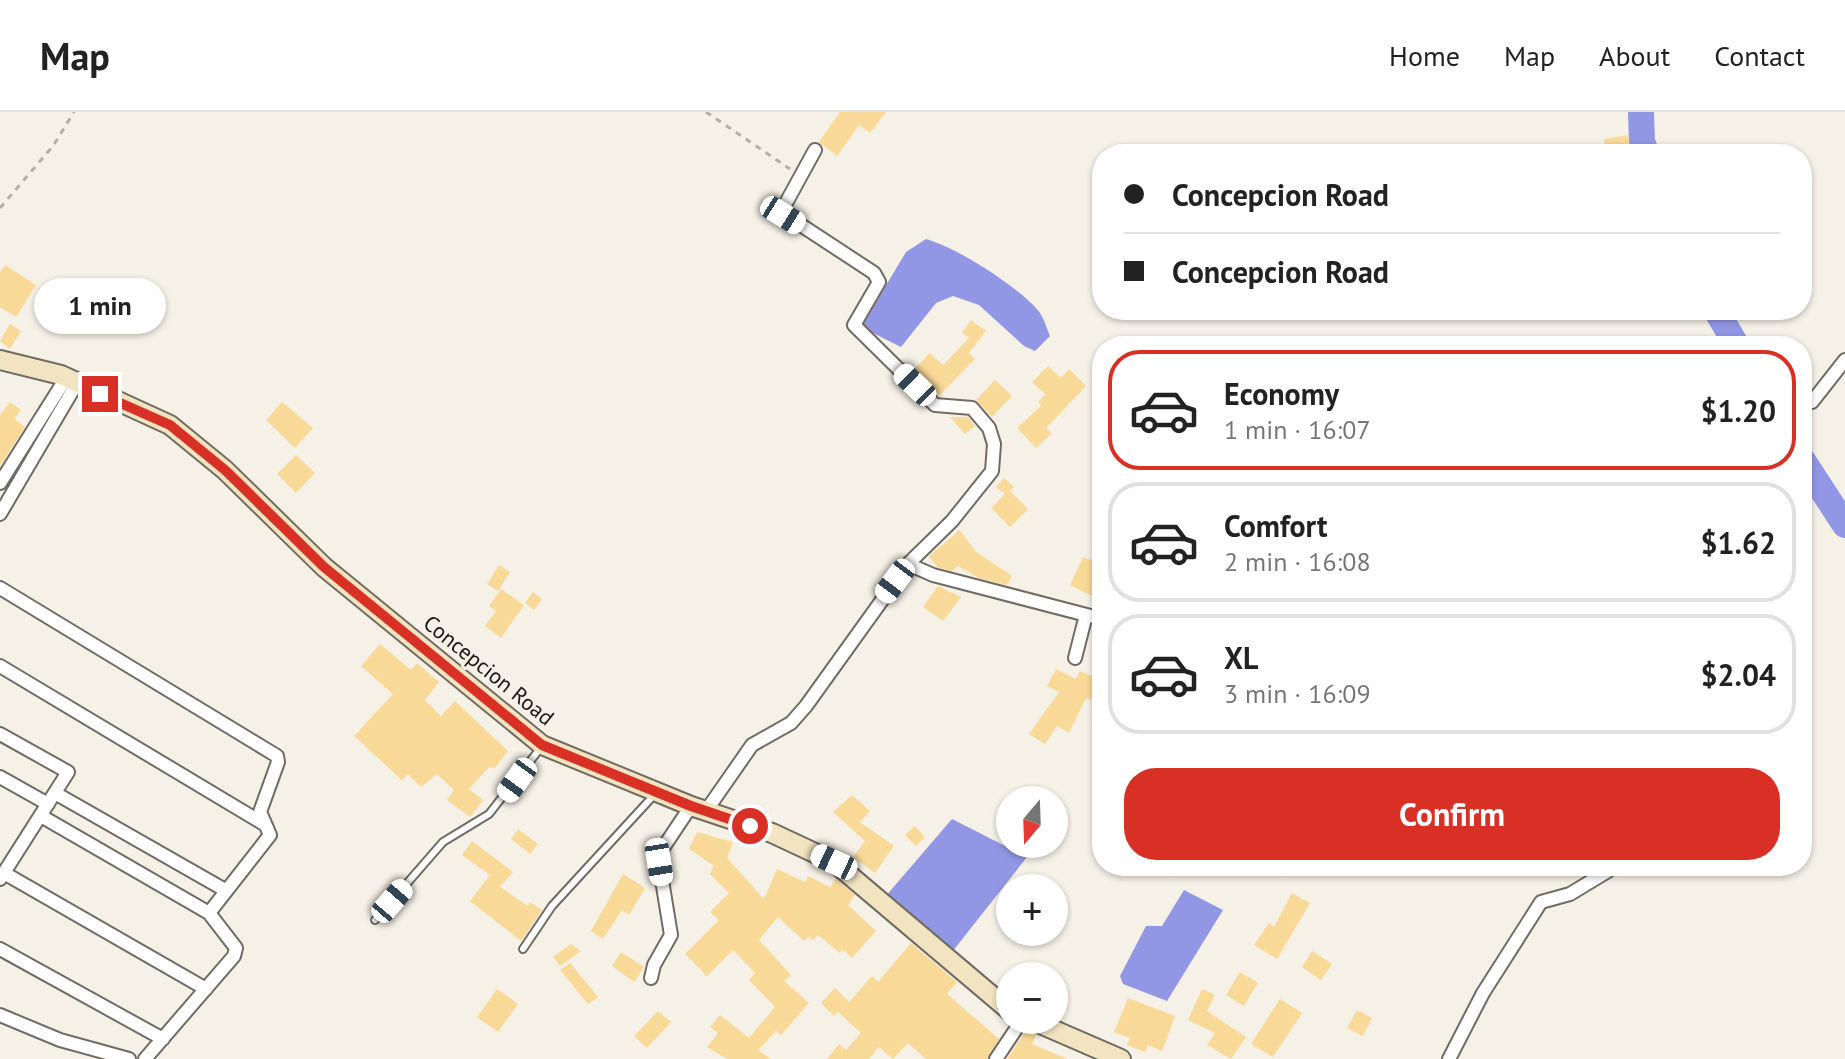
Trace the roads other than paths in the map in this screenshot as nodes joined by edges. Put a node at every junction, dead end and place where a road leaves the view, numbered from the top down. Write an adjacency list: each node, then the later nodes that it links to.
1 (815, 150): 11 (street)
2 (0, 360): 4 (street, Concepcion Road)
3 (1845, 360): 6 (street)
4 (72, 380): 5 (street); 18 (street, Concepcion Road)
5 (61, 398): 7 (street); 8 (street)
6 (1812, 402)
7 (12, 463): 8 (street); 9 (street)
8 (25, 471): 10 (street)
9 (0, 483)
10 (0, 514)
11 (908, 564): 13 (street); 22 (street)
12 (0, 588): 24 (street)
13 (1086, 615): 14 (street); 15 (street)
14 (1092, 616)
15 (1075, 658)
16 (0, 666): 24 (street)
17 (0, 734): 21 (street)
18 (542, 745): 20 (street, Concepcion Road); 31 (lane)
19 (0, 777): 21 (street)
20 (657, 792): 22 (street, Concepcion Road); 33 (lane)
21 (52, 799): 23 (street); 29 (street)
22 (698, 809): 34 (street); 36 (street, Concepcion Road)
23 (41, 816): 26 (street); 30 (street)
24 (264, 824): 29 (street)
25 (0, 854): 26 (street)
26 (13, 862): 27 (street)
27 (2, 876): 35 (street)
28 (1600, 876): 45 (street)
29 (225, 890): 30 (street)
30 (209, 913): 35 (street)
31 (375, 920)
32 (0, 949): 40 (street)
33 (523, 949)
34 (651, 978)
35 (206, 989): 40 (street)
36 (996, 999)
37 (2, 1019): 41 (street)
38 (1013, 1034): 43 (street)
39 (1063, 1034): 44 (street)
40 (163, 1039): 42 (street)
41 (129, 1059)
42 (145, 1059)
43 (996, 1059)
44 (1121, 1059)
45 (1449, 1059)

